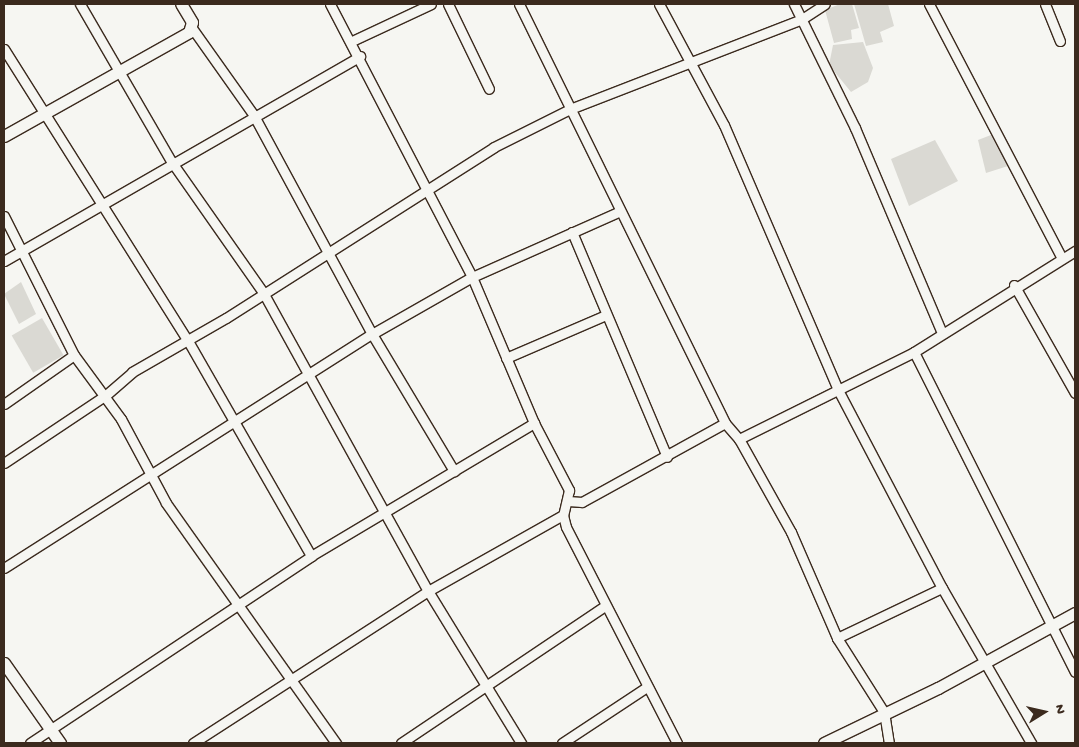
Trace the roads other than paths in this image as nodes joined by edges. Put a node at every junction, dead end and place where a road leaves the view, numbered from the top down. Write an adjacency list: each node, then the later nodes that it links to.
1 (80, 4): 19 (street)
2 (181, 4): 13 (street)
3 (330, 4): 15 (street)
4 (430, 4): 15 (street)
5 (448, 4): 20 (street)
6 (519, 4): 21 (street)
7 (659, 4): 18 (street)
8 (794, 4): 12 (street)
9 (825, 4): 12 (street)
10 (929, 4): 34 (street)
11 (1045, 4): 14 (street)
12 (802, 19): 18 (street); 40 (street)
13 (192, 28): 19 (street); 23 (street)
14 (1060, 41)
15 (352, 42): 17 (street)
16 (4, 49): 22 (street)
17 (360, 56): 23 (street); 26 (street)
18 (693, 64): 21 (street); 47 (street)
19 (120, 72): 22 (street); 25 (street)
20 (489, 89)
21 (570, 109): 26 (street); 28 (street)
22 (45, 114): 24 (street); 27 (street)
23 (252, 114): 25 (street); 32 (street)
24 (4, 136)
25 (171, 161): 27 (street); 38 (street)
26 (426, 187): 32 (street); 36 (street)
27 (101, 202): 31 (street); 42 (street)
28 (620, 211): 30 (street); 53 (street)
29 (4, 216): 31 (street)
30 (572, 232): 36 (street); 39 (street)
31 (21, 250): 35 (street); 44 (street)
32 (327, 250): 38 (street); 41 (street)
33 (1075, 251): 34 (street)
34 (1062, 258): 37 (street)
35 (4, 261)
36 (472, 277): 41 (street); 45 (street)
37 (1014, 285): 40 (street); 48 (street)
38 (264, 294): 42 (street); 46 (street)
39 (606, 315): 45 (street); 55 (street)
40 (941, 331): 43 (street)
41 (372, 334): 46 (street); 57 (street)
42 (188, 341): 49 (street); 51 (street)
43 (914, 352): 47 (street); 69 (street)
44 (74, 355): 49 (street); 50 (street)
45 (506, 358): 52 (street)
46 (309, 376): 51 (street); 60 (street)
47 (837, 388): 54 (street); 64 (street)
48 (1075, 393)
49 (106, 396): 56 (street); 58 (street)
50 (4, 404)
51 (235, 421): 58 (street); 62 (street)
52 (534, 423): 57 (street); 59 (street)
53 (725, 424): 54 (street); 55 (street)
54 (739, 439): 70 (street)
55 (667, 457): 59 (street)
56 (4, 463)
57 (454, 471): 60 (street)
58 (150, 477): 63 (street); 66 (street)
59 (568, 501): 61 (street)
60 (385, 512): 62 (street); 65 (street)
61 (563, 515): 65 (street); 67 (street)
62 (311, 556): 66 (street)
63 (4, 568)
64 (942, 588): 70 (street); 71 (street)
65 (428, 591): 74 (street); 76 (street)
66 (238, 604): 74 (street); 78 (street)
67 (605, 606): 75 (street); 76 (street)
68 (1075, 613): 69 (street)
69 (1052, 626): 71 (street); 73 (street)
70 (837, 638): 77 (street)
71 (987, 662): 77 (street); 89 (street)
72 (4, 663): 78 (street)
73 (1075, 672)
74 (289, 677): 81 (street); 82 (street)
75 (647, 687): 85 (street); 86 (street)
76 (484, 688): 83 (street); 84 (street)
77 (884, 712): 87 (street); 88 (street)
78 (50, 730): 79 (street); 80 (street)
79 (30, 743)
80 (60, 743)
81 (193, 743)
82 (336, 743)
83 (401, 743)
84 (522, 743)
85 (562, 743)
86 (677, 743)
87 (824, 743)
88 (889, 743)
89 (1031, 743)

